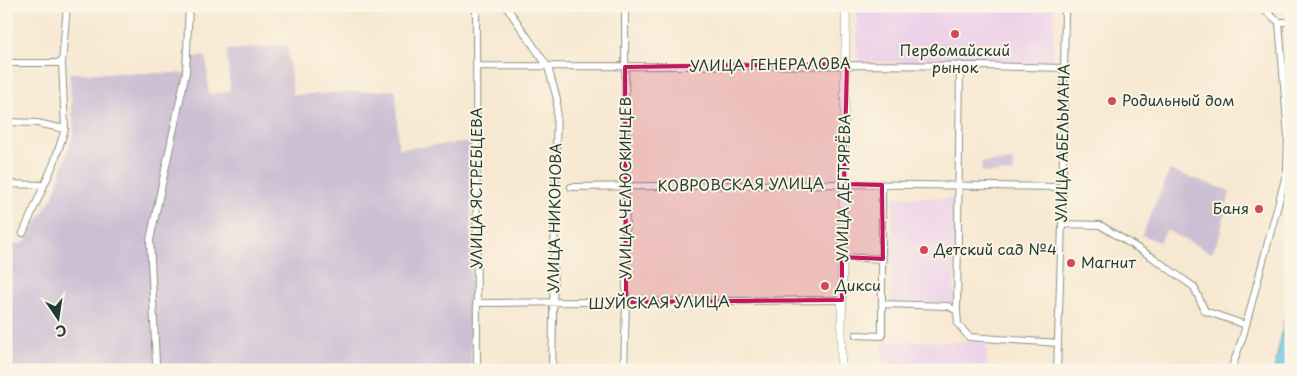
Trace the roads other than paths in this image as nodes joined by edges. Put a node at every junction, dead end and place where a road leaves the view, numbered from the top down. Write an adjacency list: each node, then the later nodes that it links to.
1 (67, 6): 12 (street)
2 (189, 6): 42 (street)
3 (476, 6): 15 (street, УЛИЦА ЯСТРЕБЦЕВА)
4 (506, 6): 16 (street, УЛИЦА НИКОНОВА)
5 (625, 6): 17 (street, УЛИЦА ЧЕЛЮСКИНЦЕВ)
6 (846, 6): 13 (main road, УЛИЦА ДЕГТЯРЁВА)
7 (1065, 6): 18 (street, УЛИЦА АБЕЛЬМАНА)
8 (1258, 6): 9 (street)
9 (1279, 22): 10 (street); 39 (street)
10 (1291, 22)
11 (6, 63): 12 (street)
12 (62, 63): 20 (street)
13 (847, 64): 14 (street, УЛИЦА ГЕНЕРАЛОВА); 17 (street, УЛИЦА ГЕНЕРАЛОВА); 22 (main road, УЛИЦА ДЕГТЯРЁВА)
14 (960, 65): 18 (street, УЛИЦА ГЕНЕРАЛОВА); 27 (street)
15 (478, 66): 16 (street, УЛИЦА ГЕНЕРАЛОВА); 35 (street, УЛИЦА ЯСТРЕБЦЕВА)
16 (548, 67): 17 (street, УЛИЦА ГЕНЕРАЛОВА); 36 (street, УЛИЦА НИКОНОВА)
17 (625, 68): 26 (street, УЛИЦА ЧЕЛЮСКИНЦЕВ)
18 (1063, 68): 28 (street, УЛИЦА АБЕЛЬМАНА)
19 (6, 122): 20 (street)
20 (64, 130): 23 (street)
21 (6, 184): 23 (street)
22 (844, 184): 24 (street, КОВРОВСКАЯ УЛИЦА); 26 (street, КОВРОВСКАЯ УЛИЦА); 31 (main road, УЛИЦА ДЕГТЯРЁВА)
23 (44, 185): 30 (street)
24 (882, 185): 27 (street, КОВРОВСКАЯ УЛИЦА); 32 (street)
25 (572, 186): 26 (street, КОВРОВСКАЯ УЛИЦА)
26 (626, 187): 34 (street, УЛИЦА ЧЕЛЮСКИНЦЕВ)
27 (959, 187): 28 (street, КОВРОВСКАЯ УЛИЦА); 38 (street)
28 (1061, 187): 29 (street, УЛИЦА АБЕЛЬМАНА)
29 (1062, 224): 39 (street); 41 (street, УЛИЦА АБЕЛЬМАНА)
30 (23, 233)
31 (842, 257): 32 (street); 33 (main road, УЛИЦА ДЕГТЯРЁВА)
32 (883, 259): 37 (street)
33 (842, 300): 34 (street, ШУЙСКАЯ УЛИЦА); 46 (main road, УЛИЦА ДЕГТЯРЁВА)
34 (626, 302): 36 (street, ШУЙСКАЯ УЛИЦА); 45 (street, УЛИЦА ЧЕЛЮСКИНЦЕВ)
35 (476, 304): 36 (street, ШУЙСКАЯ УЛИЦА); 43 (street, УЛИЦА ЯСТРЕБЦЕВА)
36 (554, 304): 44 (street, УЛИЦА НИКОНОВА)
37 (884, 304): 38 (street); 40 (street)
38 (957, 311): 41 (street)
39 (1246, 325): 48 (street)
40 (856, 335)
41 (1058, 343): 47 (street, УЛИЦА АБЕЛЬМАНА)
42 (156, 362)
43 (476, 370)
44 (552, 370)
45 (624, 370)
46 (841, 370)
47 (1057, 370)
48 (1231, 370)

